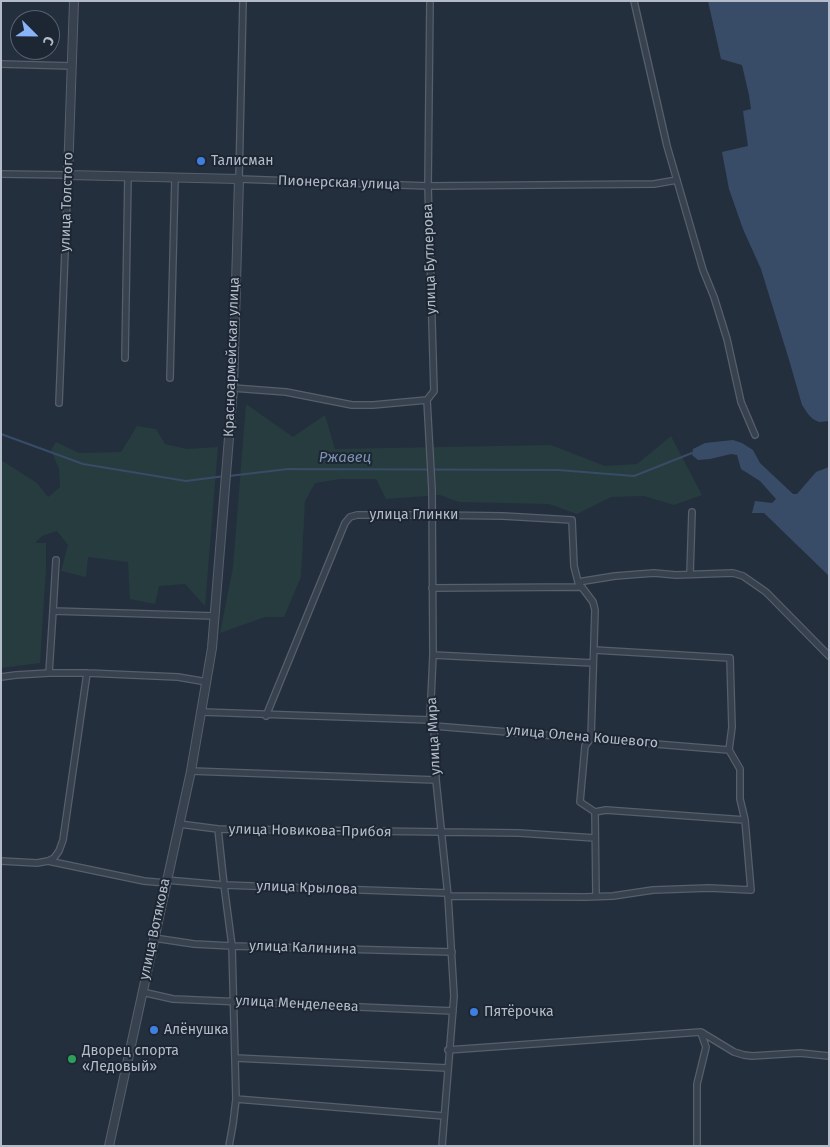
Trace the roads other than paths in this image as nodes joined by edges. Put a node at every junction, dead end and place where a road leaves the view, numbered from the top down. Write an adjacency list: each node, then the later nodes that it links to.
1 (74, 1): 6 (street, улица Толстого)
2 (244, 1): 11 (street, Красноармейская улица)
3 (430, 1): 13 (street, улица Бутлерова)
4 (634, 1): 12 (street)
5 (1, 64): 6 (street)
6 (72, 66): 8 (street, улица Толстого)
7 (1, 174): 8 (street, Пионерская улица)
8 (68, 175): 9 (street, Пионерская улица); 18 (street, улица Толстого)
9 (128, 176): 10 (street, Пионерская улица); 14 (street)
10 (175, 178): 11 (street, Пионерская улица); 15 (street)
11 (239, 179): 13 (street, Пионерская улица); 16 (street, Красноармейская улица)
12 (677, 180): 13 (street, Пионерская улица); 19 (street)
13 (428, 186): 17 (street, улица Бутлерова)
14 (125, 358)
15 (170, 378)
16 (233, 388): 17 (street); 27 (street, Красноармейская улица)
17 (427, 400): 21 (street, улица Бутлерова)
18 (59, 403)
19 (754, 434)
20 (692, 512): 23 (street)
21 (432, 515): 24 (street, улица Глинки); 25 (street, улица Мира); 37 (street, улица Глинки)
22 (56, 560): 26 (street)
23 (690, 574): 24 (street); 30 (street)
24 (579, 585): 25 (street); 28 (street)
25 (432, 588): 29 (street, улица Мира)
26 (54, 611): 27 (street); 32 (street)
27 (215, 616): 35 (street, Красноармейская улица)
28 (594, 650): 31 (street); 40 (street)
29 (433, 655): 31 (street); 38 (street, улица Мира)
30 (829, 656)
31 (593, 663): 39 (street)
32 (49, 673): 33 (street); 34 (street)
33 (87, 673): 35 (street); 49 (street)
34 (1, 677)
35 (207, 682): 36 (street, Красноармейская улица)
36 (202, 712): 37 (street, улица Олена Кошевого); 41 (street, улица Вотякова)
37 (266, 716): 38 (street, улица Олена Кошевого)
38 (432, 723): 39 (street, улица Олена Кошевого); 42 (street, улица Мира)
39 (591, 738): 40 (street, улица Олена Кошевого); 43 (street)
40 (729, 750): 44 (street)
41 (191, 771): 42 (street); 45 (street, улица Вотякова)
42 (436, 780): 47 (street, улица Мира)
43 (595, 812): 44 (street); 48 (street)
44 (745, 820): 54 (street)
45 (179, 824): 46 (street, улица Новикова-Прибоя); 51 (street, улица Вотякова)
46 (218, 829): 47 (street, улица Новикова-Прибоя); 52 (street)
47 (441, 833): 48 (street, улица Новикова-Прибоя); 53 (street, улица Мира)
48 (595, 838): 54 (street)
49 (51, 860): 50 (street, улица Крылова); 51 (street, улица Крылова)
50 (1, 861)
51 (166, 881): 52 (street, улица Крылова); 55 (street, улица Вотякова)
52 (224, 885): 53 (street, улица Крылова); 56 (street)
53 (447, 895): 54 (street); 57 (street, улица Мира)
54 (596, 896)
55 (154, 938): 56 (street, улица Калинина); 58 (street, улица Вотякова)
56 (232, 946): 57 (street, улица Калинина); 59 (street)
57 (452, 952): 60 (street, улица Мира)
58 (142, 992): 59 (street, улица Менделеева); 68 (street, улица Вотякова)
59 (233, 1001): 60 (street, улица Менделеева); 64 (street)
60 (453, 1011): 62 (street, улица Мира)
61 (701, 1032): 62 (street); 63 (street); 71 (street)
62 (448, 1050): 65 (street, улица Мира)
63 (829, 1056)
64 (235, 1058): 65 (street); 66 (street)
65 (447, 1068): 67 (street, улица Мира)
66 (236, 1099): 67 (street); 69 (street)
67 (444, 1116): 70 (street, улица Мира)
68 (109, 1146)
69 (229, 1146)
70 (442, 1146)
71 (697, 1146)

